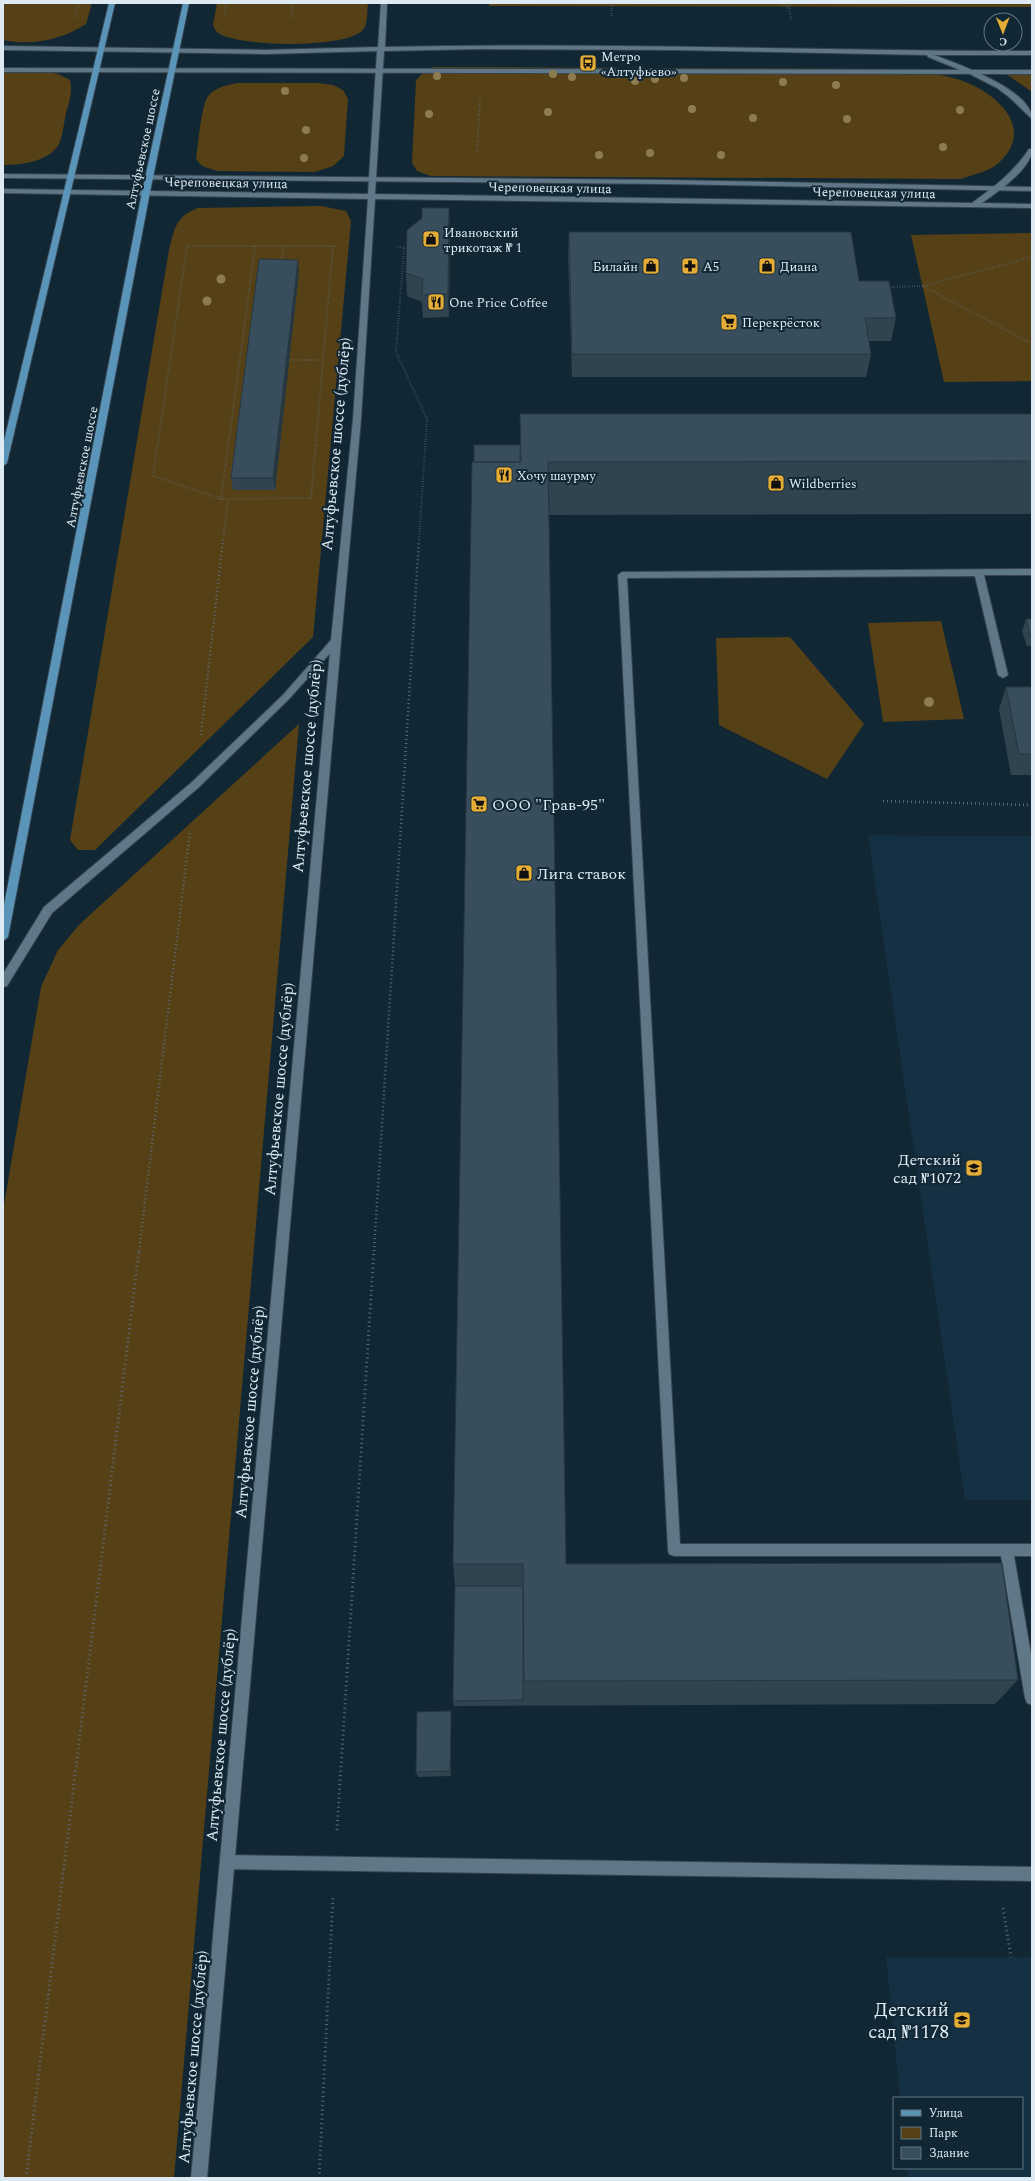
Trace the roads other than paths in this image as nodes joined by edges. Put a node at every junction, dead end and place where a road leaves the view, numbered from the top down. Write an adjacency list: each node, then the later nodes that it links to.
1 (112, 3): 6 (main road)
2 (186, 3): 5 (main road, Алтуфьевское шоссе)
3 (384, 3): 7 (main road, Алтуфьевское шоссе (дублёр))
4 (3, 48): 6 (main road)
5 (177, 49): 6 (main road); 7 (main road); 12 (main road, Алтуфьевское шоссе)
6 (101, 50): 11 (main road)
7 (381, 50): 8 (main road); 13 (main road, Алтуфьевское шоссе (дублёр))
8 (924, 53): 9 (main road); 14 (main road)
9 (1032, 54)
10 (3, 70): 11 (main road)
11 (96, 70): 12 (main road); 19 (main road)
12 (172, 70): 13 (main road); 20 (main road, Алтуфьевское шоссе)
13 (379, 72): 14 (main road); 21 (main road, Алтуфьевское шоссе (дублёр))
14 (969, 72): 15 (main road); 16 (main road)
15 (1032, 72)
16 (1032, 117)
17 (1032, 151): 22 (main road)
18 (3, 176): 19 (main road, Череповецкая улица)
19 (71, 176): 20 (main road, Череповецкая улица); 25 (main road)
20 (149, 177): 21 (main road, Череповецкая улица); 26 (main road, Алтуфьевское шоссе)
21 (373, 179): 22 (main road, Череповецкая улица); 27 (main road, Алтуфьевское шоссе (дублёр))
22 (998, 188): 23 (main road, Череповецкая улица); 28 (main road)
23 (1032, 189)
24 (3, 191): 25 (main road, Череповецкая улица)
25 (67, 192): 26 (main road, Череповецкая улица); 30 (main road)
26 (146, 192): 27 (main road, Череповецкая улица); 35 (main road, Алтуфьевское шоссе)
27 (372, 198): 28 (main road, Череповецкая улица); 33 (main road, Алтуфьевское шоссе (дублёр))
28 (973, 206): 29 (main road, Череповецкая улица)
29 (1032, 206)
30 (3, 463)
31 (980, 572): 32 (main road); 34 (main road); 37 (main road)
32 (1032, 572)
33 (336, 641): 36 (main road); 40 (main road, Алтуфьевское шоссе (дублёр))
34 (1003, 675)
35 (3, 937)
36 (3, 983)
37 (1006, 1550): 38 (main road); 39 (main road)
38 (1032, 1550)
39 (1032, 1698)
40 (227, 1862): 41 (main road); 42 (main road, Алтуфьевское шоссе (дублёр))
41 (1032, 1874)
42 (200, 2178)

